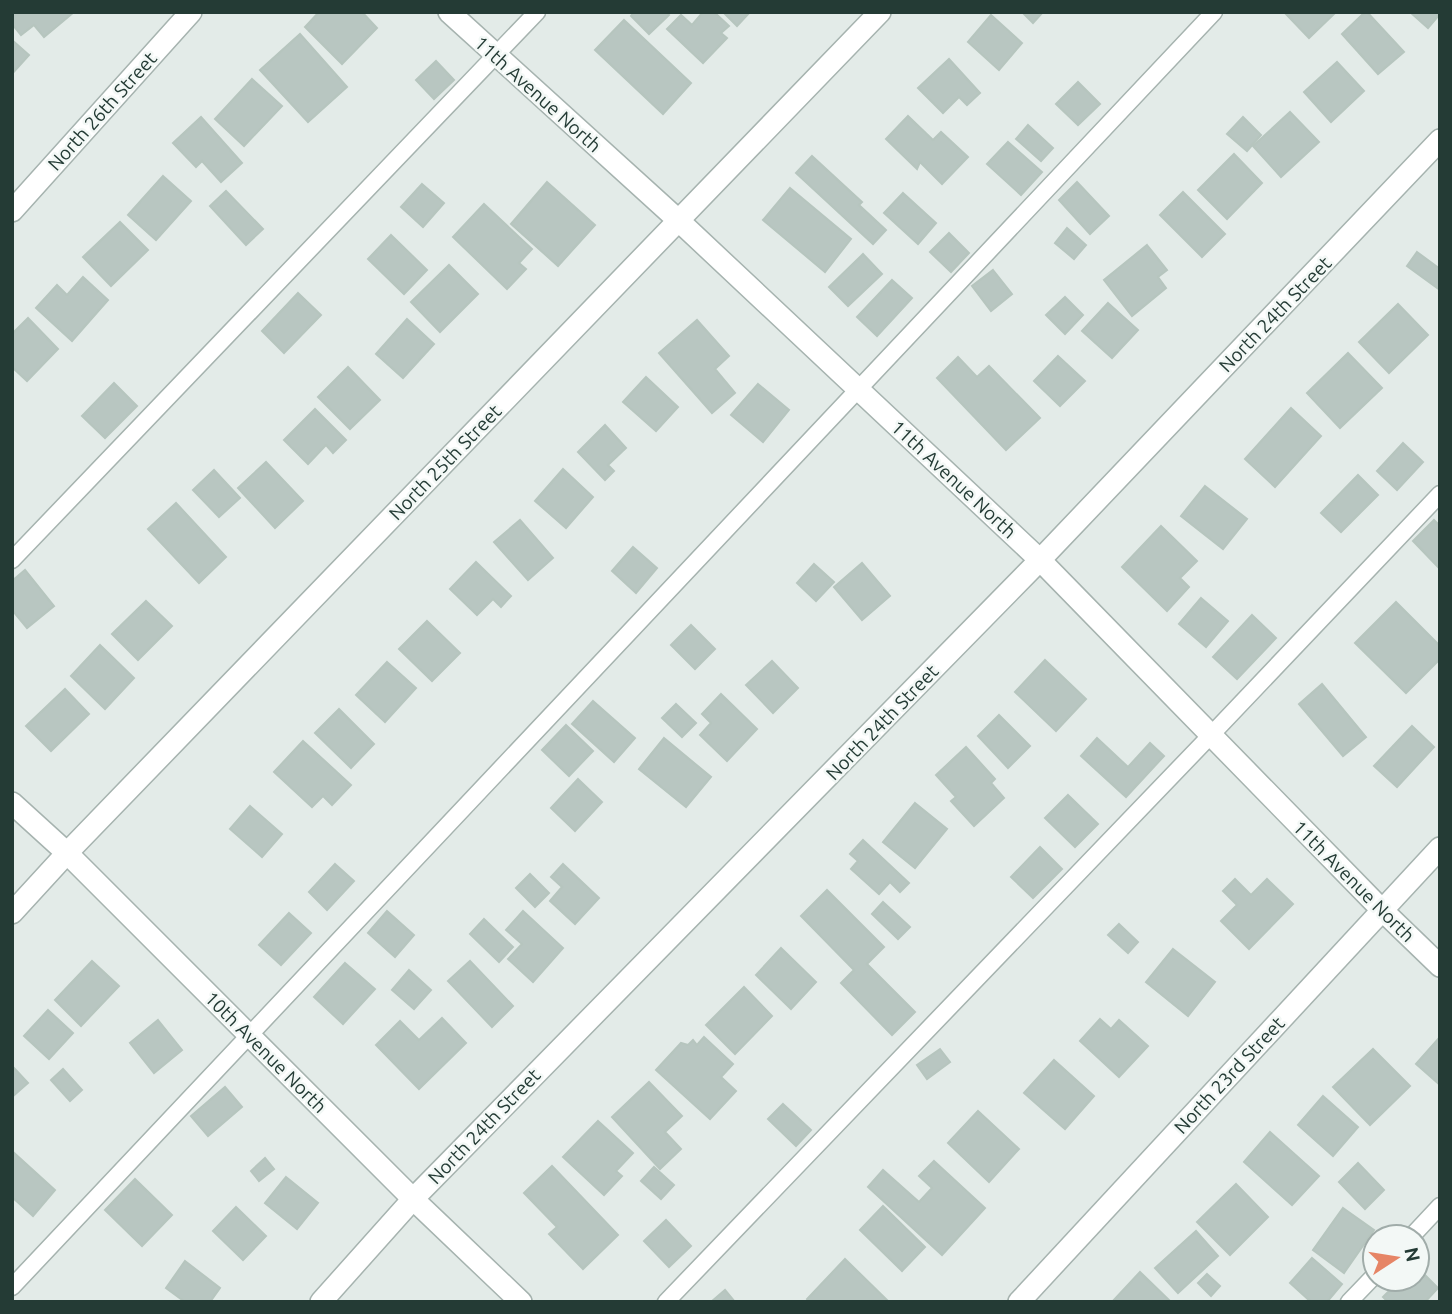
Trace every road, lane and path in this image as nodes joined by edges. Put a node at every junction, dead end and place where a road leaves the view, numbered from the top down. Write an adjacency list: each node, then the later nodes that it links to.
1 (191, 12): 8 (street, North 26th Street)
2 (449, 12): 6 (street, 11th Avenue North)
3 (537, 12): 6 (lane)
4 (880, 12): 9 (street, North 25th Street)
5 (1214, 12): 10 (lane)
6 (496, 55): 9 (street, 11th Avenue North); 12 (lane)
7 (1440, 140): 13 (street, North 24th Street)
8 (12, 211)
9 (678, 220): 10 (street, 11th Avenue North); 17 (street, North 25th Street)
10 (858, 389): 13 (street, 11th Avenue North); 21 (lane)
11 (1440, 494): 14 (lane)
12 (12, 559)
13 (1041, 560): 14 (street, 11th Avenue North); 22 (street, North 24th Street)
14 (1211, 735): 18 (street, 11th Avenue North); 28 (lane)
15 (12, 803): 17 (street, 10th Avenue North)
16 (1440, 848): 18 (street, North 23rd Street)
17 (67, 853): 19 (street, North 25th Street); 21 (street, 10th Avenue North)
18 (1382, 910): 20 (street, 11th Avenue North); 29 (street, North 23rd Street)
19 (12, 914)
20 (1440, 966)
21 (249, 1035): 22 (street, 10th Avenue North); 25 (lane)
22 (412, 1199): 26 (street, North 24th Street); 27 (street, 10th Avenue North)
23 (1440, 1206): 24 (lane)
24 (1424, 1223)
25 (12, 1287)
26 (321, 1302)
27 (521, 1302)
28 (666, 1302)
29 (1019, 1302)

